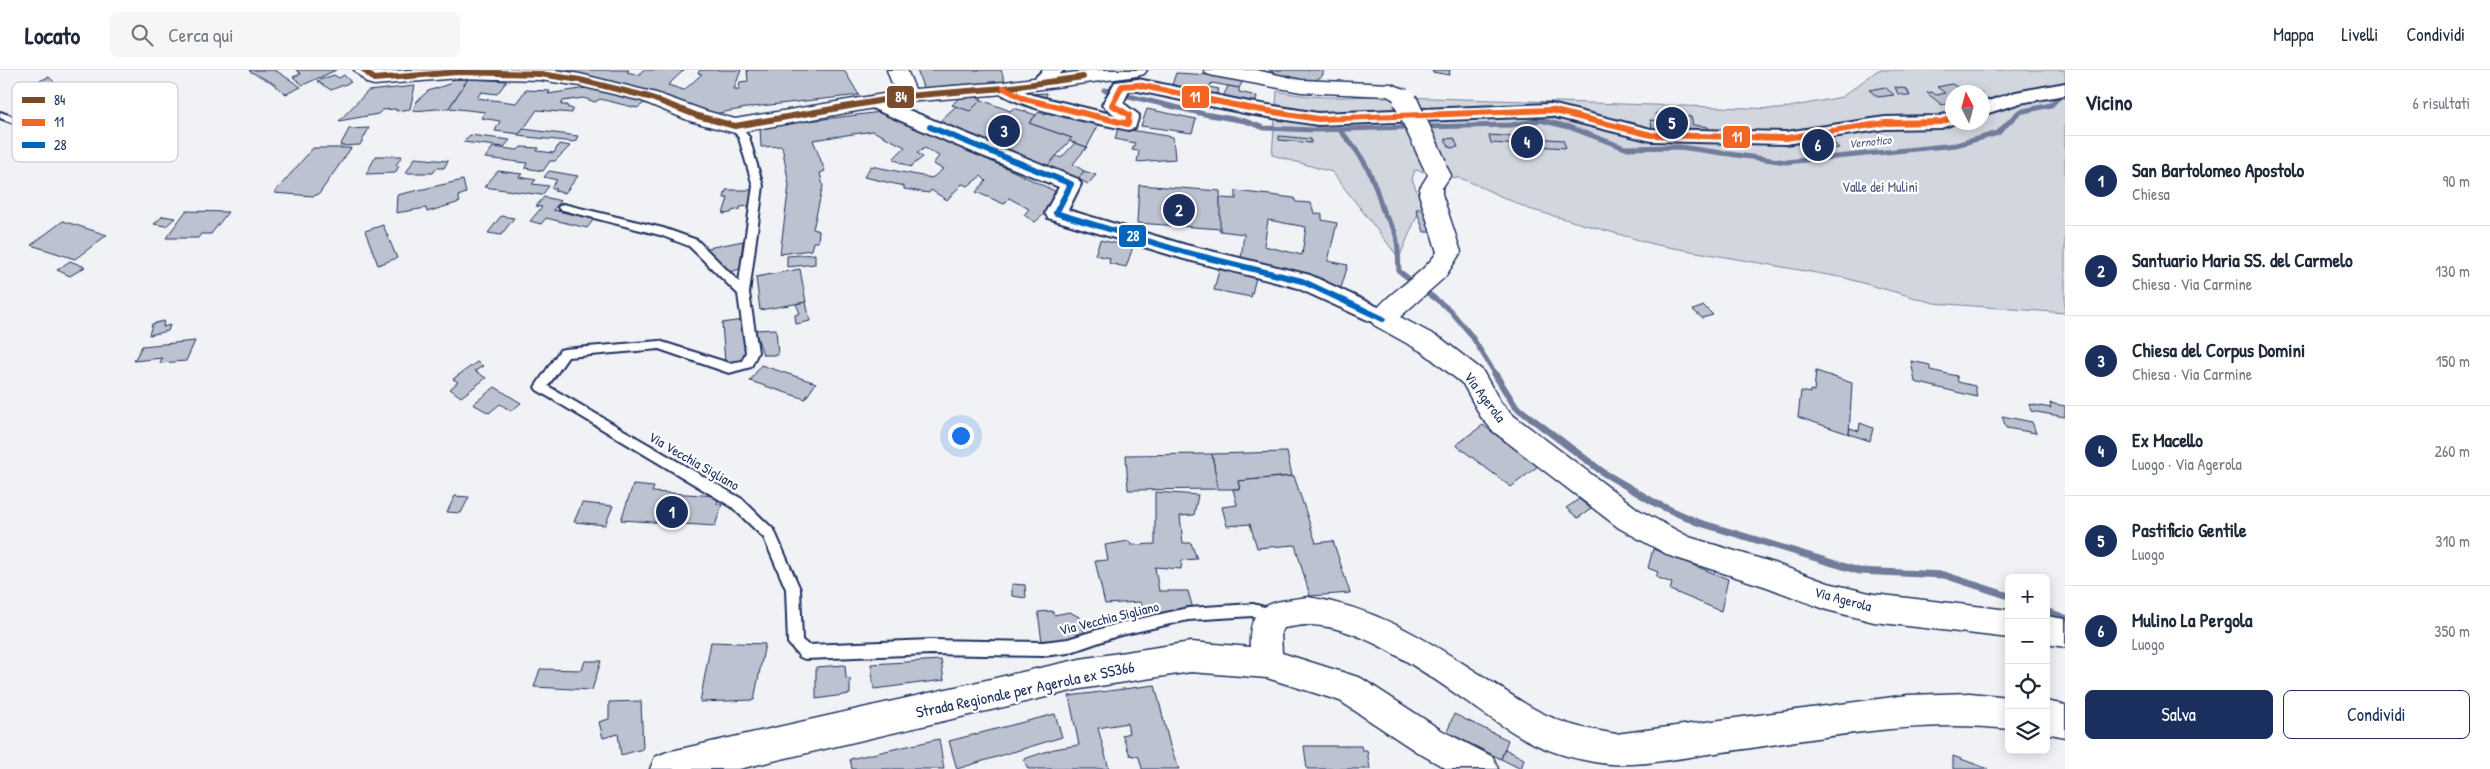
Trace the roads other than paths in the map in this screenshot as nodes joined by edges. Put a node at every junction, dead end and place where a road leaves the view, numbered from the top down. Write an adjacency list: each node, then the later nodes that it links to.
1 (364, 70): 17 (street)
2 (897, 70): 11 (street)
3 (1137, 70): 6 (street)
4 (1214, 70): 7 (street)
5 (1334, 70): 10 (street)
6 (1048, 76): 8 (street)
7 (1321, 78): 10 (street)
8 (1004, 88): 11 (street); 16 (street)
9 (2065, 89): 13 (street)
10 (1377, 90): 20 (street, bridge)
11 (907, 96): 12 (street)
12 (874, 102): 17 (street); 20 (street)
13 (1990, 106)
14 (0, 115): 15 (lane)
15 (12, 119)
16 (1945, 121)
17 (735, 126): 19 (lane, Via Vecchia Sigliano)
18 (563, 207): 19 (lane)
19 (743, 293): 21 (lane, Via Vecchia Sigliano)
20 (1390, 311): 22 (street, Via Agerola)
21 (1274, 615): 25 (street); 26 (street)
22 (2005, 624)
23 (2050, 631): 24 (street)
24 (2065, 633)
25 (1267, 663): 29 (street, Strada Regionale per Agerola ex SS366); 30 (street, Strada Regionale per Agerola ex SS366)
26 (2005, 712)
27 (2050, 718): 28 (street)
28 (2065, 721)
29 (667, 769)
30 (1481, 769)

